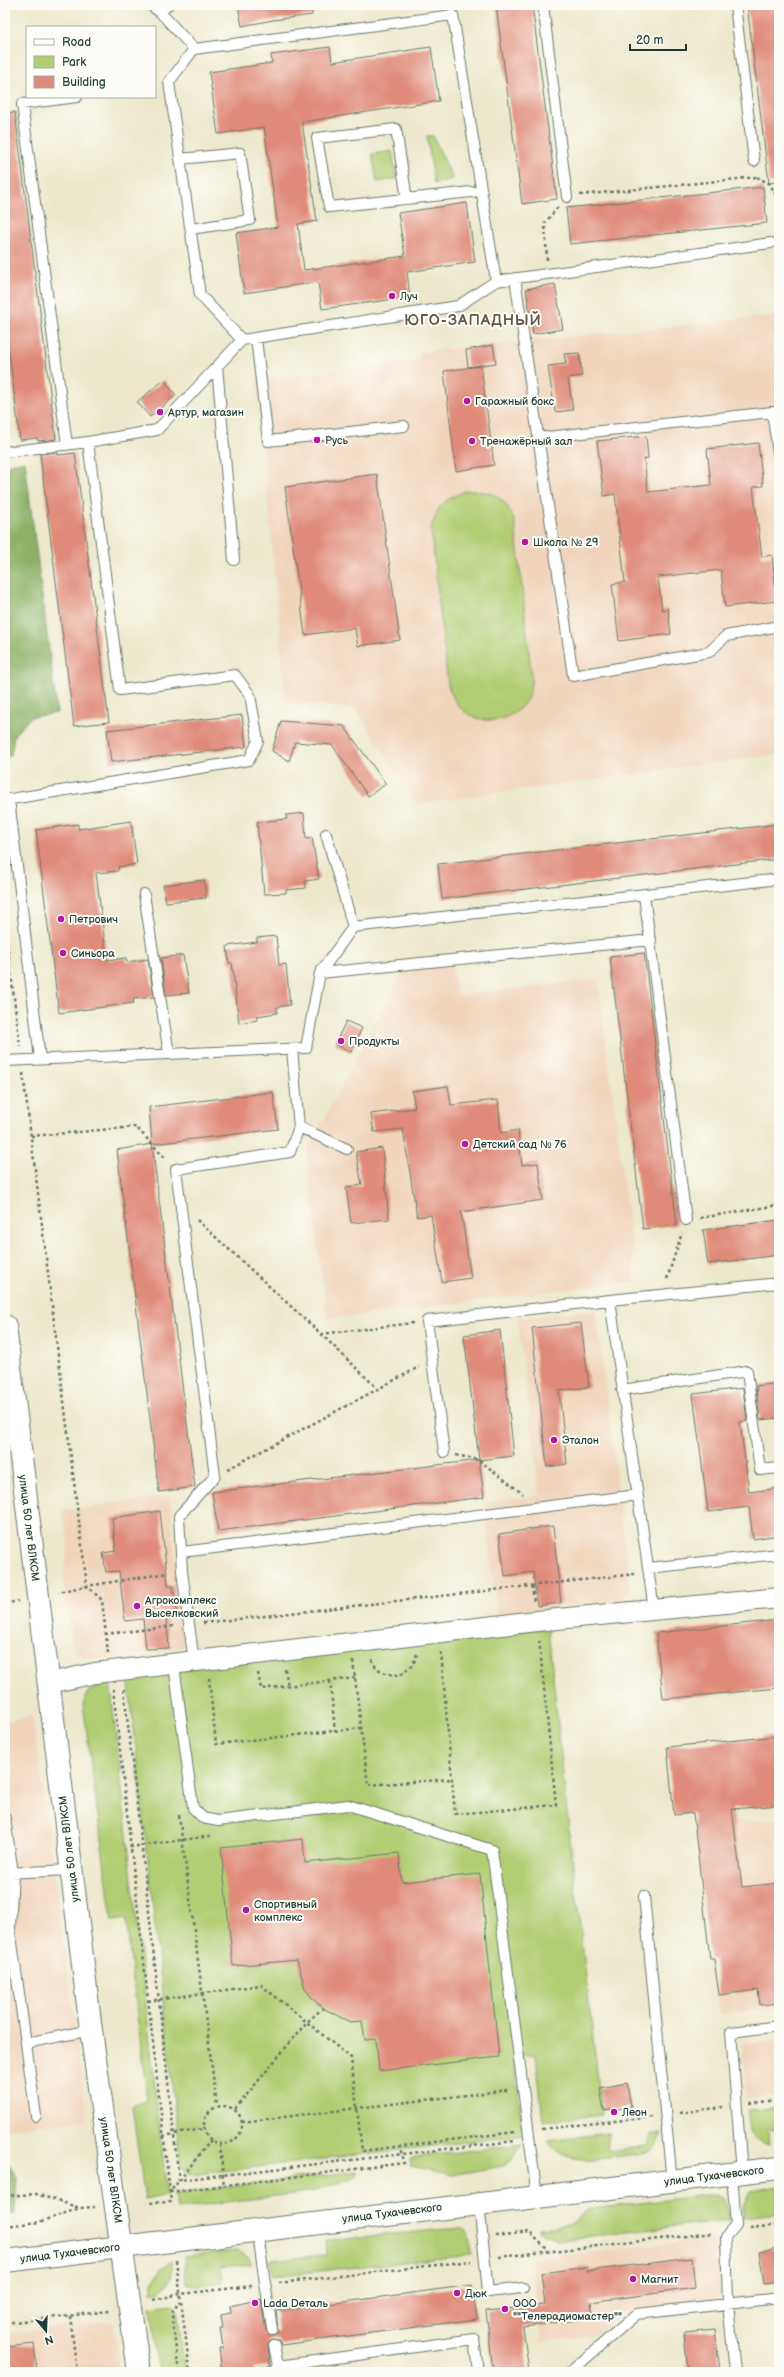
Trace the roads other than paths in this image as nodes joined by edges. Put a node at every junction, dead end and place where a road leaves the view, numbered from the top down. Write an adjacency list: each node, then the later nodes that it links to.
1 (150, 5): 5 (lane)
2 (168, 5): 5 (lane)
3 (543, 5): 11 (lane)
4 (735, 5): 9 (lane)
5 (160, 12): 6 (lane)
6 (194, 48): 8 (lane); 10 (lane)
7 (69, 98): 23 (lane)
8 (180, 159): 13 (lane); 13 (lane)
9 (754, 161)
10 (481, 191): 12 (lane); 16 (lane)
11 (567, 197)
12 (407, 199): 12 (lane)
13 (190, 229): 18 (lane)
14 (771, 243): 15 (lane)
15 (515, 278): 16 (lane); 21 (lane)
16 (496, 281): 17 (lane)
17 (256, 338): 18 (lane); 20 (lane)
18 (242, 340): 19 (lane)
19 (217, 366): 22 (lane); 26 (lane)
20 (404, 426)
21 (538, 438): 25 (lane); 27 (lane)
22 (88, 442): 23 (lane); 28 (lane)
23 (67, 445): 24 (lane)
24 (5, 452)
25 (779, 459)
26 (234, 560)
27 (779, 626)
28 (7, 800): 38 (lane)
29 (326, 834): 33 (lane)
30 (779, 879): 32 (lane)
31 (144, 894): 37 (lane)
32 (644, 895): 33 (lane); 34 (lane)
33 (353, 927): 35 (lane)
34 (651, 940): 35 (lane); 42 (lane)
35 (320, 973): 36 (lane)
36 (292, 1049): 37 (lane); 40 (lane)
37 (169, 1054): 38 (lane)
38 (40, 1059): 39 (lane)
39 (5, 1061)
40 (299, 1127): 41 (lane); 50 (lane)
41 (347, 1149)
42 (686, 1220)
43 (779, 1283): 44 (lane)
44 (610, 1300): 46 (lane); 47 (lane)
45 (5, 1326): 57 (street, улица 50 лет ВЛКСМ)
46 (622, 1390): 48 (lane); 49 (lane)
47 (444, 1452)
48 (779, 1468)
49 (637, 1495): 50 (lane); 52 (lane)
50 (182, 1552): 55 (lane)
51 (779, 1554): 52 (lane)
52 (648, 1571): 54 (lane)
53 (779, 1598): 54 (street)
54 (654, 1610): 55 (street)
55 (194, 1662): 56 (street)
56 (174, 1665): 57 (street); 69 (lane)
57 (50, 1683): 59 (street, улица 50 лет ВЛКСМ)
58 (5, 1818): 60 (lane)
59 (71, 1870): 60 (lane); 63 (street, улица 50 лет ВЛКСМ)
60 (9, 1873): 64 (lane)
61 (644, 1896): 68 (lane)
62 (779, 2026): 67 (lane)
63 (91, 2030): 64 (lane); 72 (street, улица 50 лет ВЛКСМ)
64 (26, 2043): 65 (lane)
65 (36, 2116)
66 (779, 2168): 67 (street, улица Тухачевского)
67 (737, 2173): 68 (street, улица Тухачевского); 76 (lane)
68 (672, 2182): 69 (street, улица Тухачевского)
69 (537, 2197): 70 (street, улица Тухачевского)
70 (479, 2203): 71 (street, улица Тухачевского); 74 (lane)
71 (257, 2229): 72 (street, улица Тухачевского); 77 (lane)
72 (121, 2247): 73 (street, улица Тухачевского); 79 (street, улица 50 лет ВЛКСМ)
73 (5, 2261)
74 (523, 2288)
75 (779, 2298): 76 (lane)
76 (728, 2303): 82 (lane); 83 (lane)
77 (272, 2329)
78 (274, 2345): 80 (lane)
79 (135, 2368)
80 (275, 2369): 81 (lane)
81 (478, 2372)
82 (570, 2372)
83 (735, 2372)

